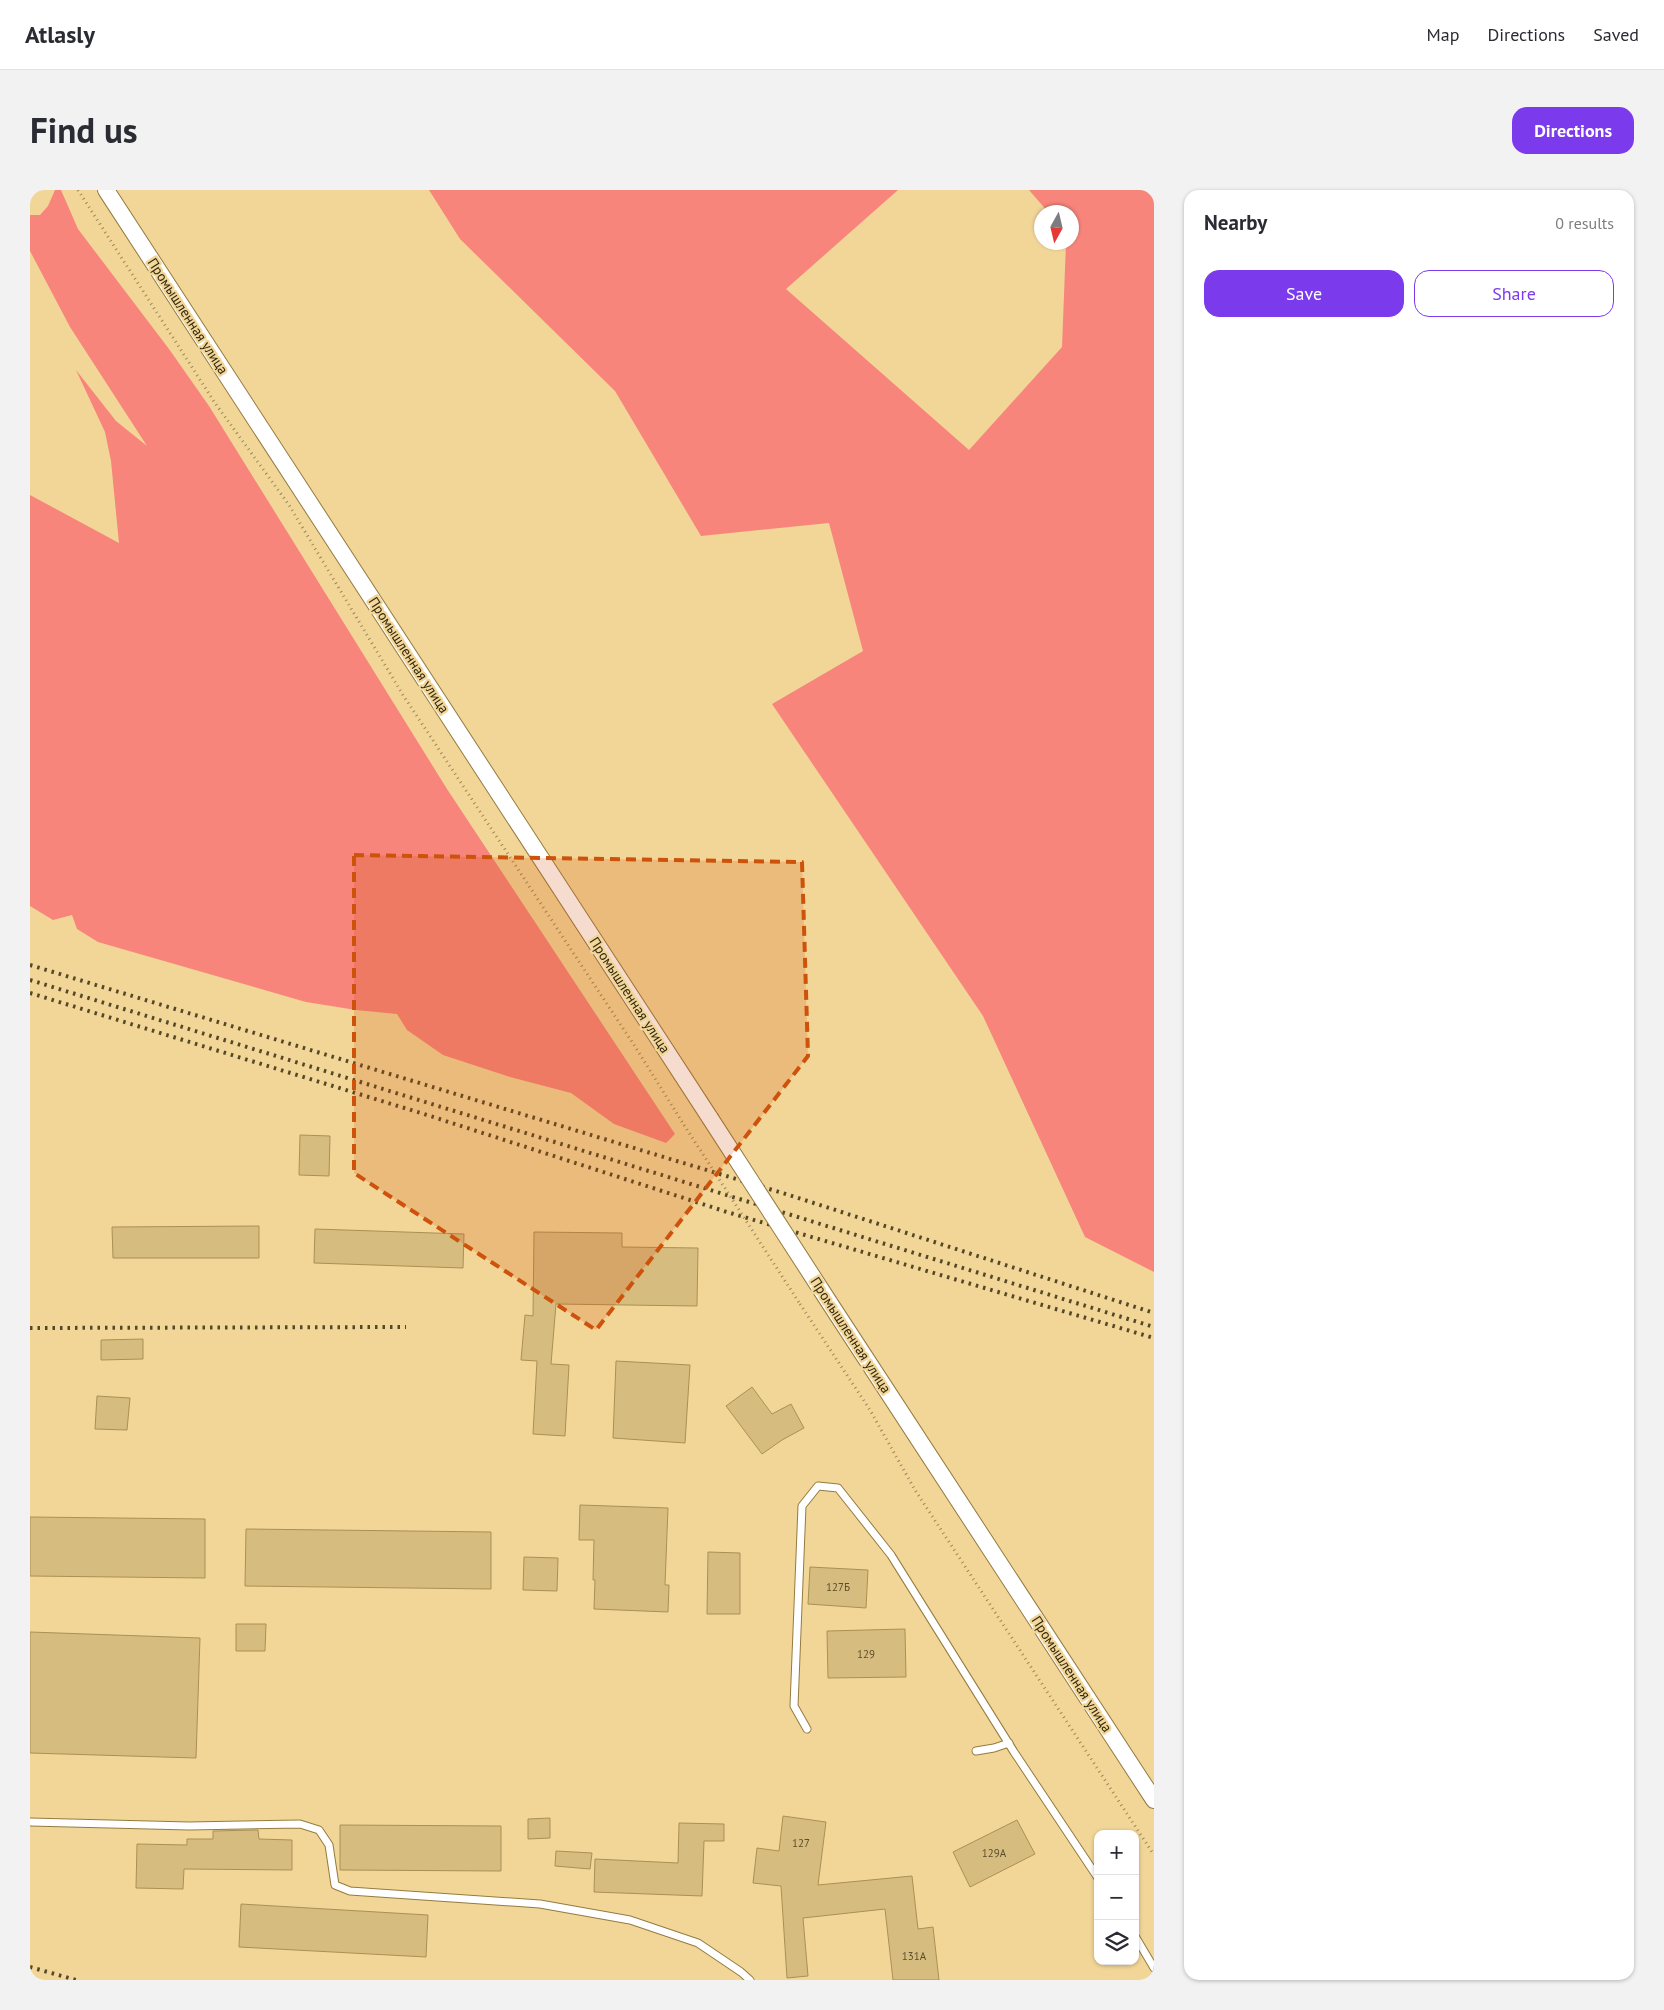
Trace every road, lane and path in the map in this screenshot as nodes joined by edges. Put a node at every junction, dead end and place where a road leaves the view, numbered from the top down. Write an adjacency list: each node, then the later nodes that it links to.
1 (78, 190): 8 (path, bridge)
2 (106, 190): 6 (street, Промышленная улица, bridge)
3 (807, 1729): 4 (lane)
4 (1008, 1743): 5 (lane); 9 (lane)
5 (976, 1751)
6 (1154, 1800)
7 (30, 1822): 12 (lane)
8 (1154, 1855)
9 (1096, 1875)
10 (1139, 1943): 11 (lane)
11 (1154, 1968)
12 (750, 1980)

